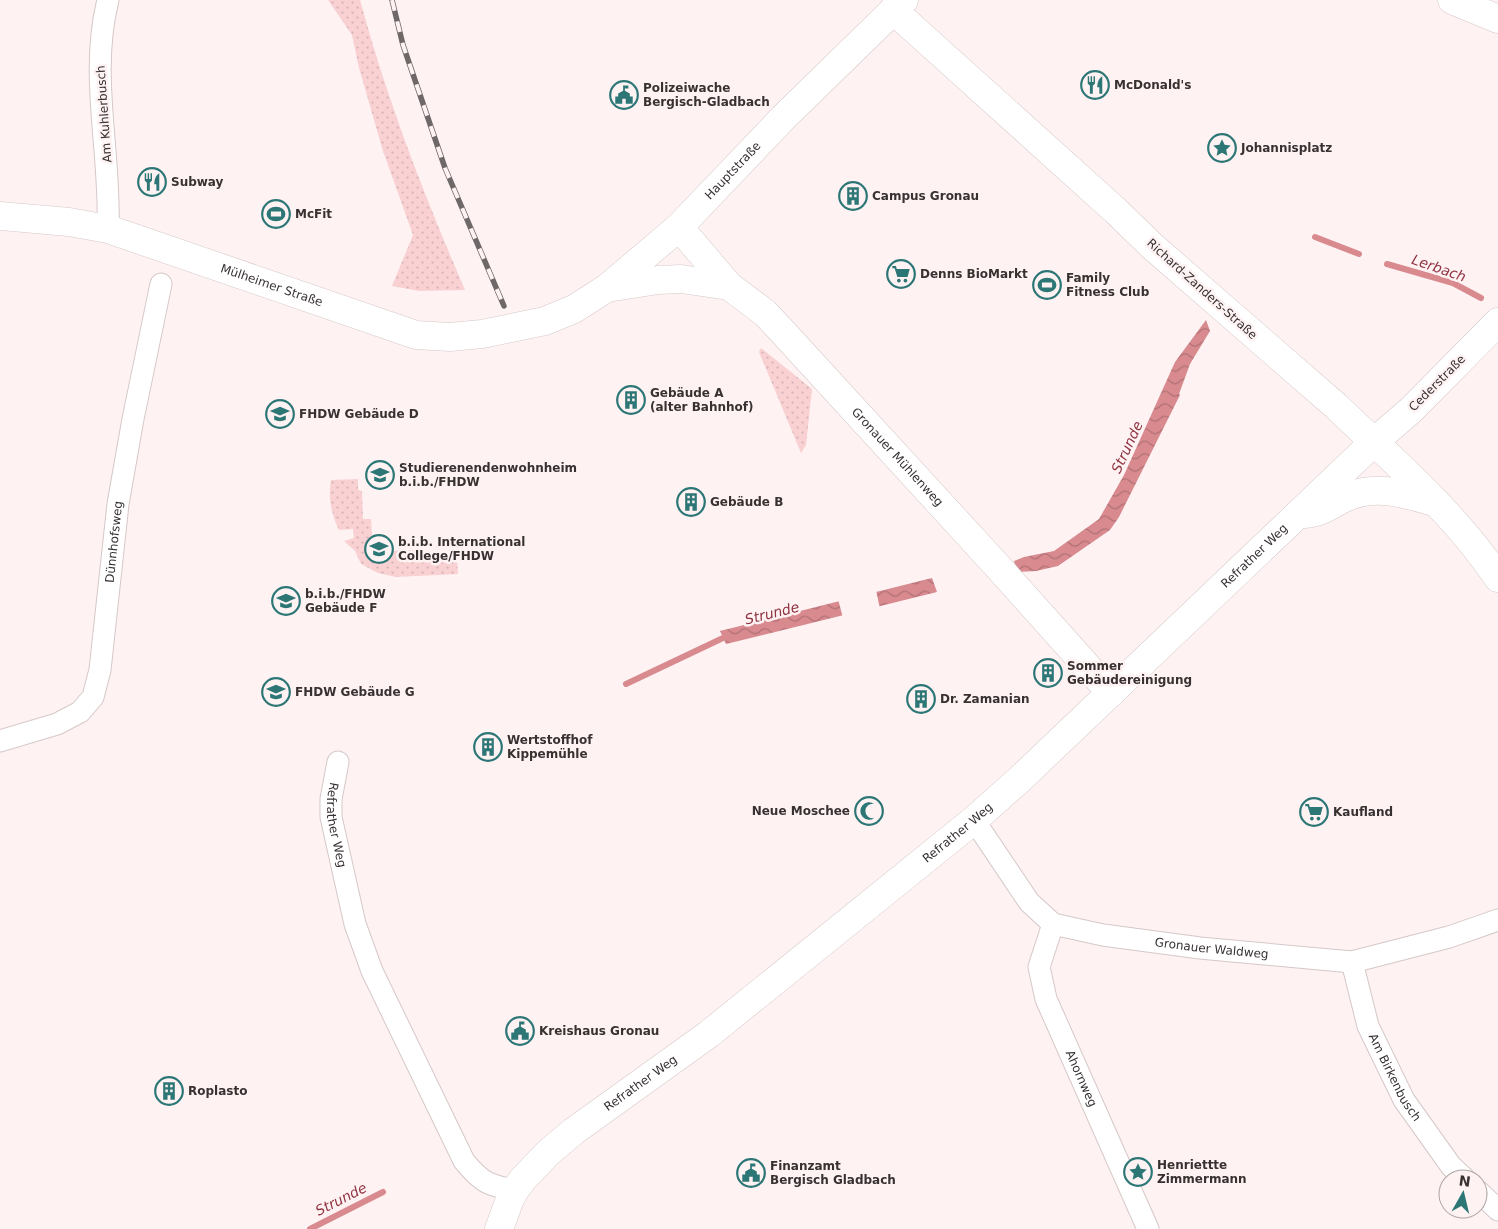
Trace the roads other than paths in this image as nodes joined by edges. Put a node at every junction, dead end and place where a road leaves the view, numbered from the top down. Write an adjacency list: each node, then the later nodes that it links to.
1 (108, 0): 7 (street, Am Kuhlerbusch)
2 (1452, 0): 4 (main road)
3 (899, 5): 6 (main road, Hauptstraße); 13 (main road, Richard-Zanders-Straße)
4 (1498, 19)
5 (0, 216): 7 (main road, Mülheimer Straße)
6 (679, 227): 9 (main road, Gronauer Mühlenweg); 10 (main road, Hauptstraße)
7 (108, 228): 11 (main road, Mülheimer Straße)
8 (161, 284): 18 (street, Dünnhofsweg)
9 (729, 286): 10 (main road); 17 (main road, Gronauer Mühlenweg)
10 (607, 288): 11 (main road, Hauptstraße)
11 (545, 321)
12 (1495, 329): 13 (main road, Cederstraße)
13 (1374, 442): 14 (main road, Richard-Zanders-Straße); 15 (main road, Refrather Weg)
14 (1437, 503): 15 (main road); 16 (main road, Richard-Zanders-Straße)
15 (1298, 514): 17 (main road, Refrather Weg)
16 (1498, 578)
17 (1111, 693): 20 (main road, Refrather Weg)
18 (0, 741)
19 (338, 762): 25 (street, Refrather Weg)
20 (974, 820): 22 (street); 25 (main road, Refrather Weg)
21 (1498, 920): 23 (street, Gronauer Waldweg)
22 (1053, 924): 23 (street, Gronauer Waldweg); 29 (street, Ahornweg)
23 (1352, 962): 24 (street, Am Birkenbusch)
24 (1454, 1169)
25 (514, 1190): 28 (main road, Refrather Weg)
26 (1488, 1200): 27 (street)
27 (1498, 1210)
28 (499, 1229)
29 (1148, 1229)

